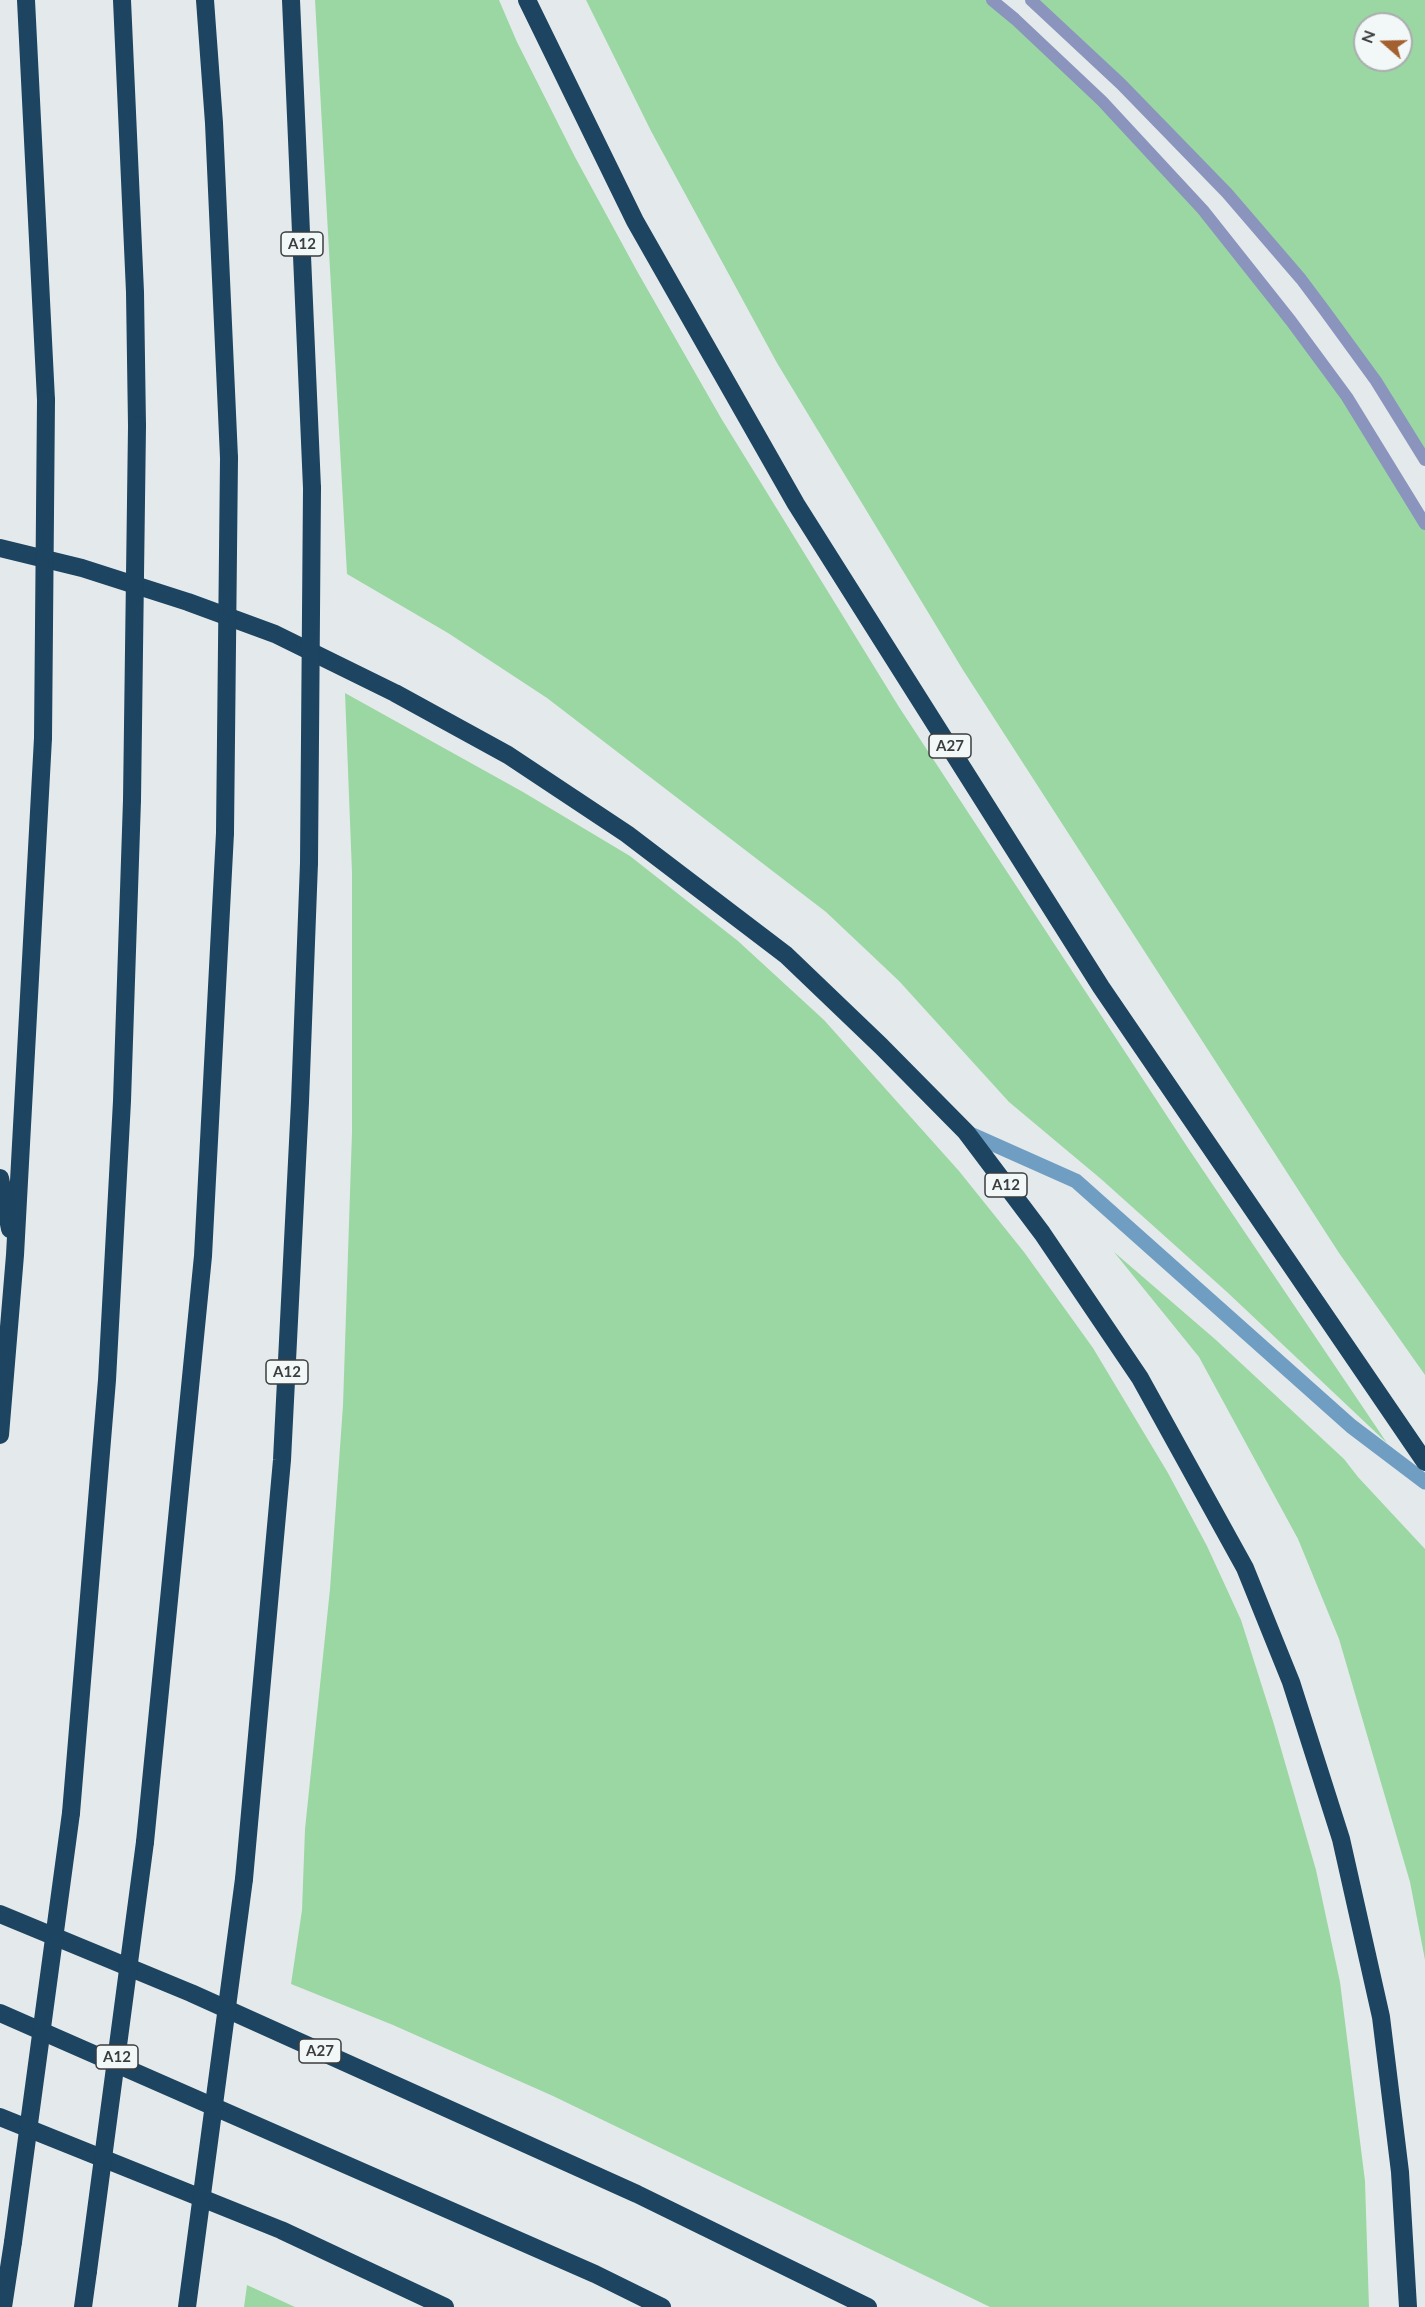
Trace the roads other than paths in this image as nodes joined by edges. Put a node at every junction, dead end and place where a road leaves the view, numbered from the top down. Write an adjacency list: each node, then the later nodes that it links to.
1 (26, 0): 9 (highway, bridge)
2 (122, 0): 16 (highway, bridge)
3 (205, 0): 17 (highway, A12, bridge)
4 (291, 0): 18 (highway, A12, bridge)
5 (527, 0): 11 (highway, A27)
6 (0, 548): 7 (highway, A12)
7 (966, 1132): 12 (lane); 22 (highway, A12)
8 (0, 1178): 9 (highway)
9 (15, 1255): 10 (highway)
10 (0, 1435)
11 (1425, 1462)
12 (1425, 1482)
13 (0, 1914): 21 (highway, A27)
14 (0, 2013): 20 (highway)
15 (0, 2118): 19 (highway)
16 (3, 2307)
17 (83, 2307)
18 (187, 2307)
19 (445, 2307)
20 (662, 2307)
21 (868, 2307)
22 (1408, 2307)

